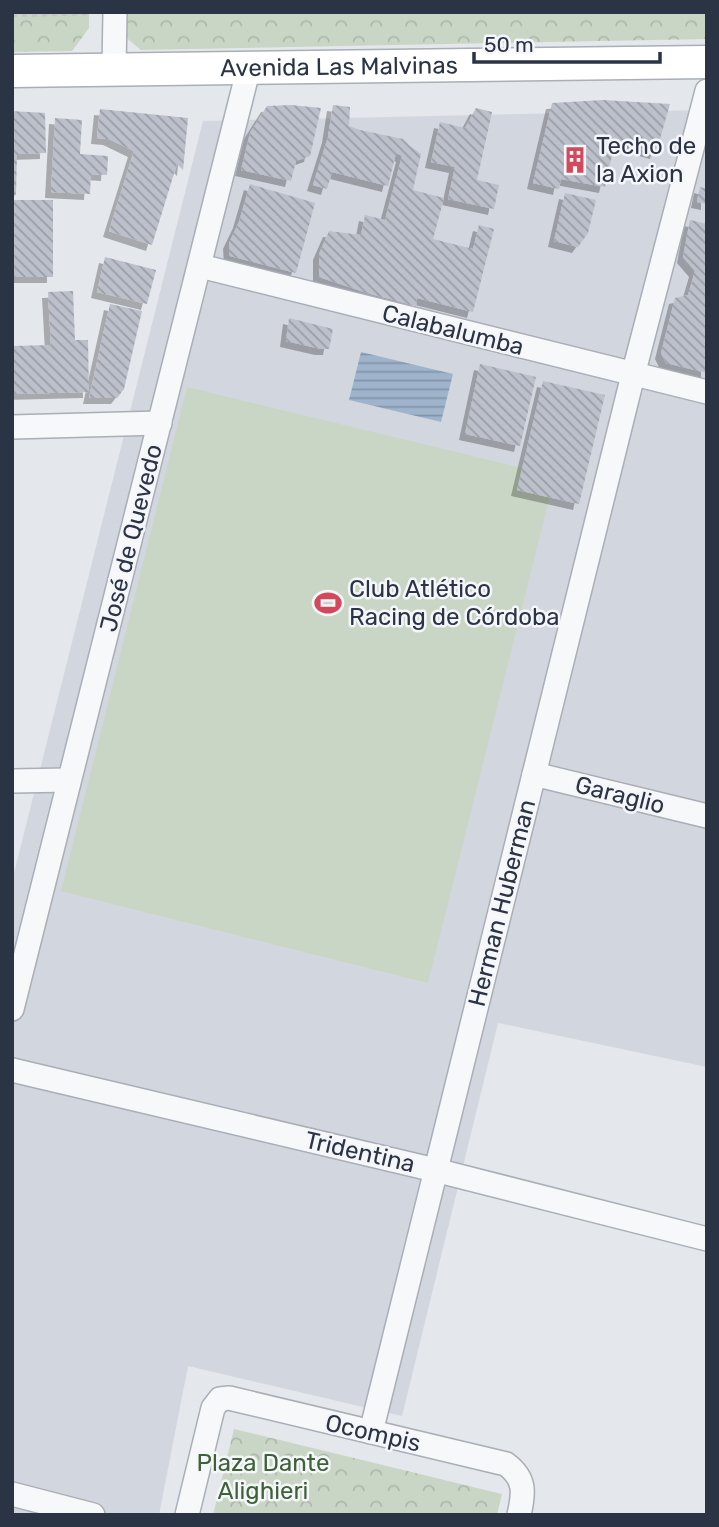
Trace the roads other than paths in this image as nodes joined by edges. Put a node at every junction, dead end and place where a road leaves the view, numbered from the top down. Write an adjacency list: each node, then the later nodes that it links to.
1 (115, 13): 4 (street)
2 (707, 62): 3 (main road, Avenida Las Malvinas)
3 (249, 67): 4 (main road, Avenida Las Malvinas); 7 (street, José de Quevedo)
4 (114, 69): 5 (main road, Avenida Las Malvinas)
5 (12, 71)
6 (707, 91): 8 (street, Herman Huberman)
7 (200, 266): 8 (street, Calabalumba); 10 (street, José de Quevedo)
8 (633, 374): 9 (street, Calabalumba); 12 (street, Herman Huberman)
9 (707, 392)
10 (160, 423): 11 (street); 13 (street, José de Quevedo)
11 (12, 427)
12 (534, 774): 15 (street, Garaglio); 18 (street, Herman Huberman)
13 (69, 780): 14 (street); 16 (street, José de Quevedo)
14 (12, 781)
15 (707, 816)
16 (12, 1009)
17 (12, 1070): 18 (street, Tridentina)
18 (435, 1170): 19 (street, Tridentina); 20 (street, Herman Huberman)
19 (707, 1239)
20 (371, 1432): 23 (street, Ocompis); 24 (street, Ocompis)
21 (12, 1494): 22 (street)
22 (93, 1515)
23 (187, 1515)
24 (519, 1515)

